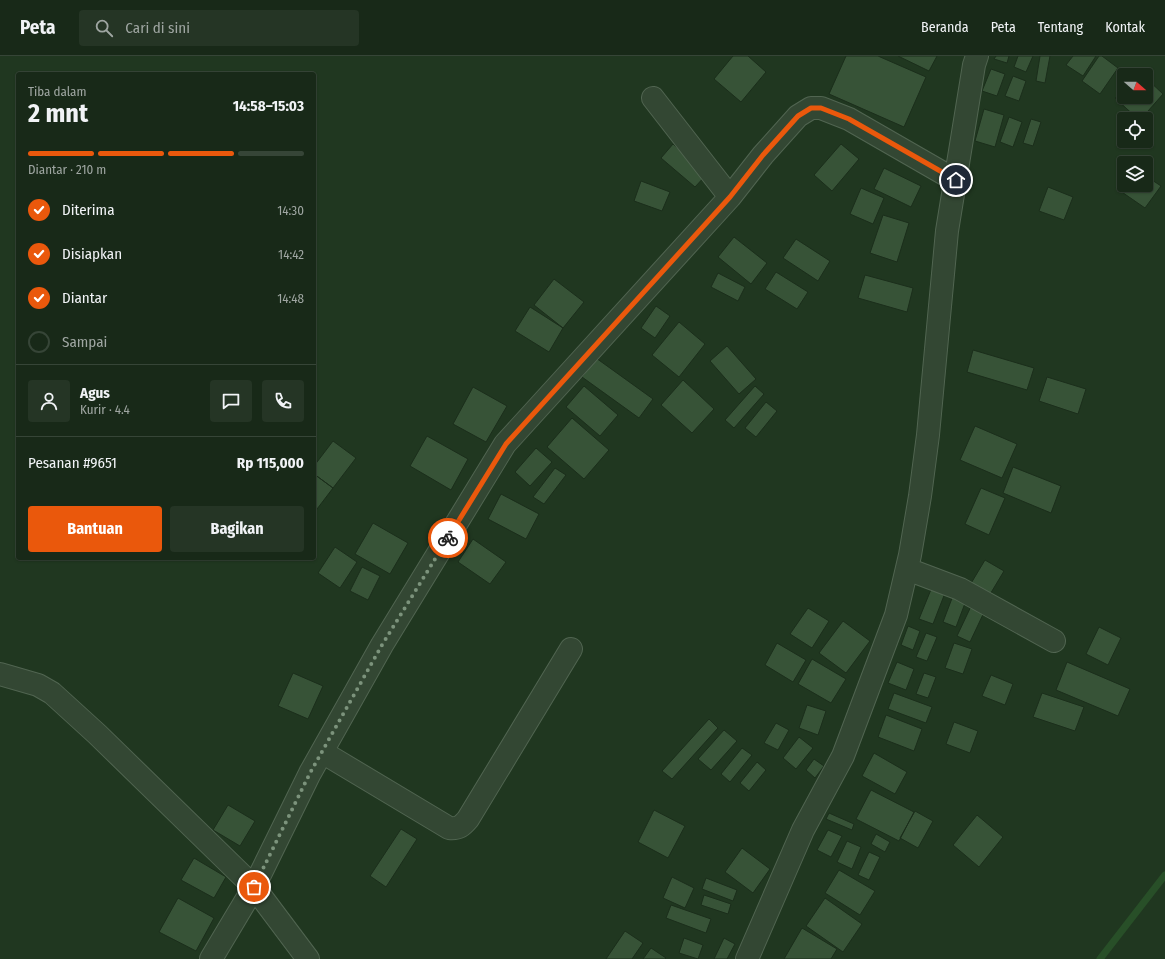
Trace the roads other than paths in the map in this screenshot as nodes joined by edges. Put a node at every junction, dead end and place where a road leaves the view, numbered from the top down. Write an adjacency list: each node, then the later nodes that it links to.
1 (977, 56): 3 (street)
2 (653, 98): 4 (street)
3 (956, 180): 4 (street); 5 (street)
4 (730, 197): 9 (street)
5 (907, 568): 6 (street); 13 (street)
6 (1054, 641)
7 (571, 649): 9 (street)
8 (0, 674): 10 (street)
9 (322, 752): 10 (street)
10 (254, 887): 11 (street); 12 (street)
11 (211, 959)
12 (308, 959)
13 (747, 959)

